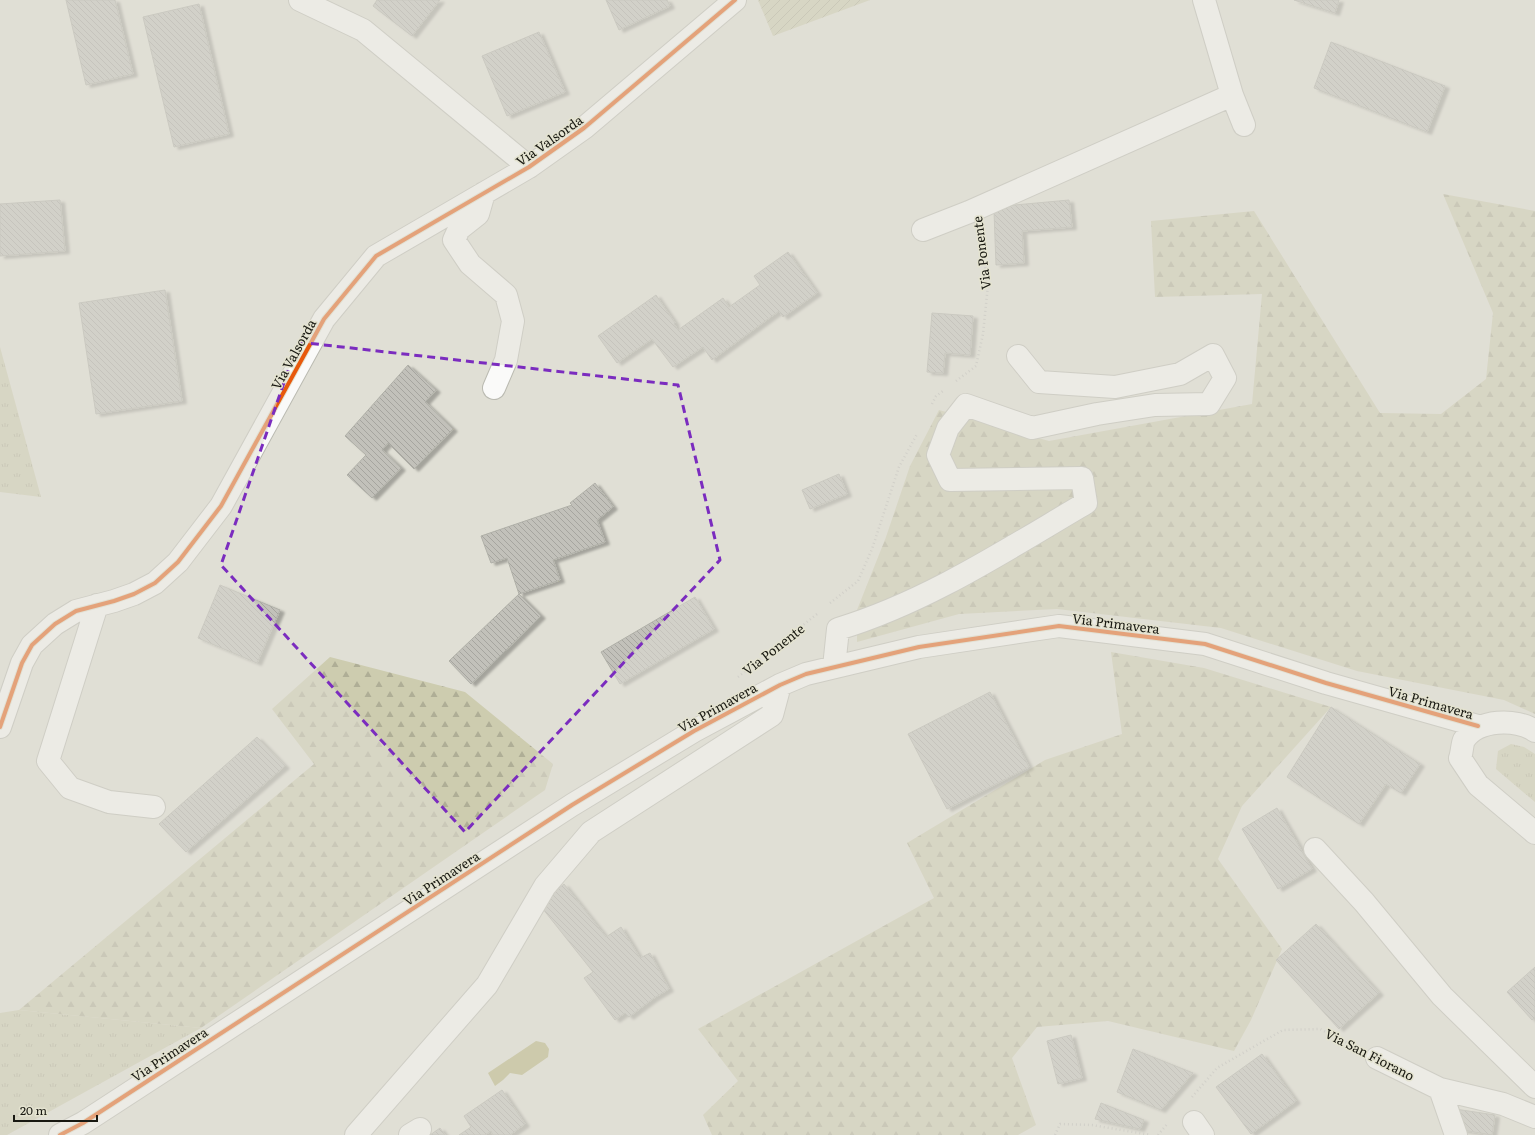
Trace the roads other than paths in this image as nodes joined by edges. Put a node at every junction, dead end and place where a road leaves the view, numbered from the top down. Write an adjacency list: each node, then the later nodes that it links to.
1 (300, 0): 6 (street)
2 (735, 0): 6 (street, Via Valsorda)
3 (1204, 0): 4 (street)
4 (1232, 95): 5 (street); 8 (street, Via Ponente)
5 (1244, 125)
6 (529, 167): 7 (street, Via Valsorda)
7 (484, 193): 10 (street); 11 (street, Via Valsorda)
8 (923, 230)
9 (1018, 356): 12 (street)
10 (494, 388)
11 (97, 605): 15 (street, Via Valsorda); 17 (street)
12 (834, 667): 13 (street, Via Primavera); 14 (street, Via Primavera)
13 (780, 685): 24 (street, Via Primavera); 25 (street, Via Primavera)
14 (1478, 726): 16 (street); 18 (street)
15 (0, 727)
16 (1535, 731)
17 (154, 807)
18 (1535, 833)
19 (1315, 849): 21 (street)
20 (1377, 1058): 22 (street, Via San Fiorano)
21 (1535, 1087)
22 (1440, 1089): 23 (street, Via San Fiorano); 26 (street)
23 (1535, 1117)
24 (60, 1135)
25 (356, 1135)
26 (1456, 1135)

